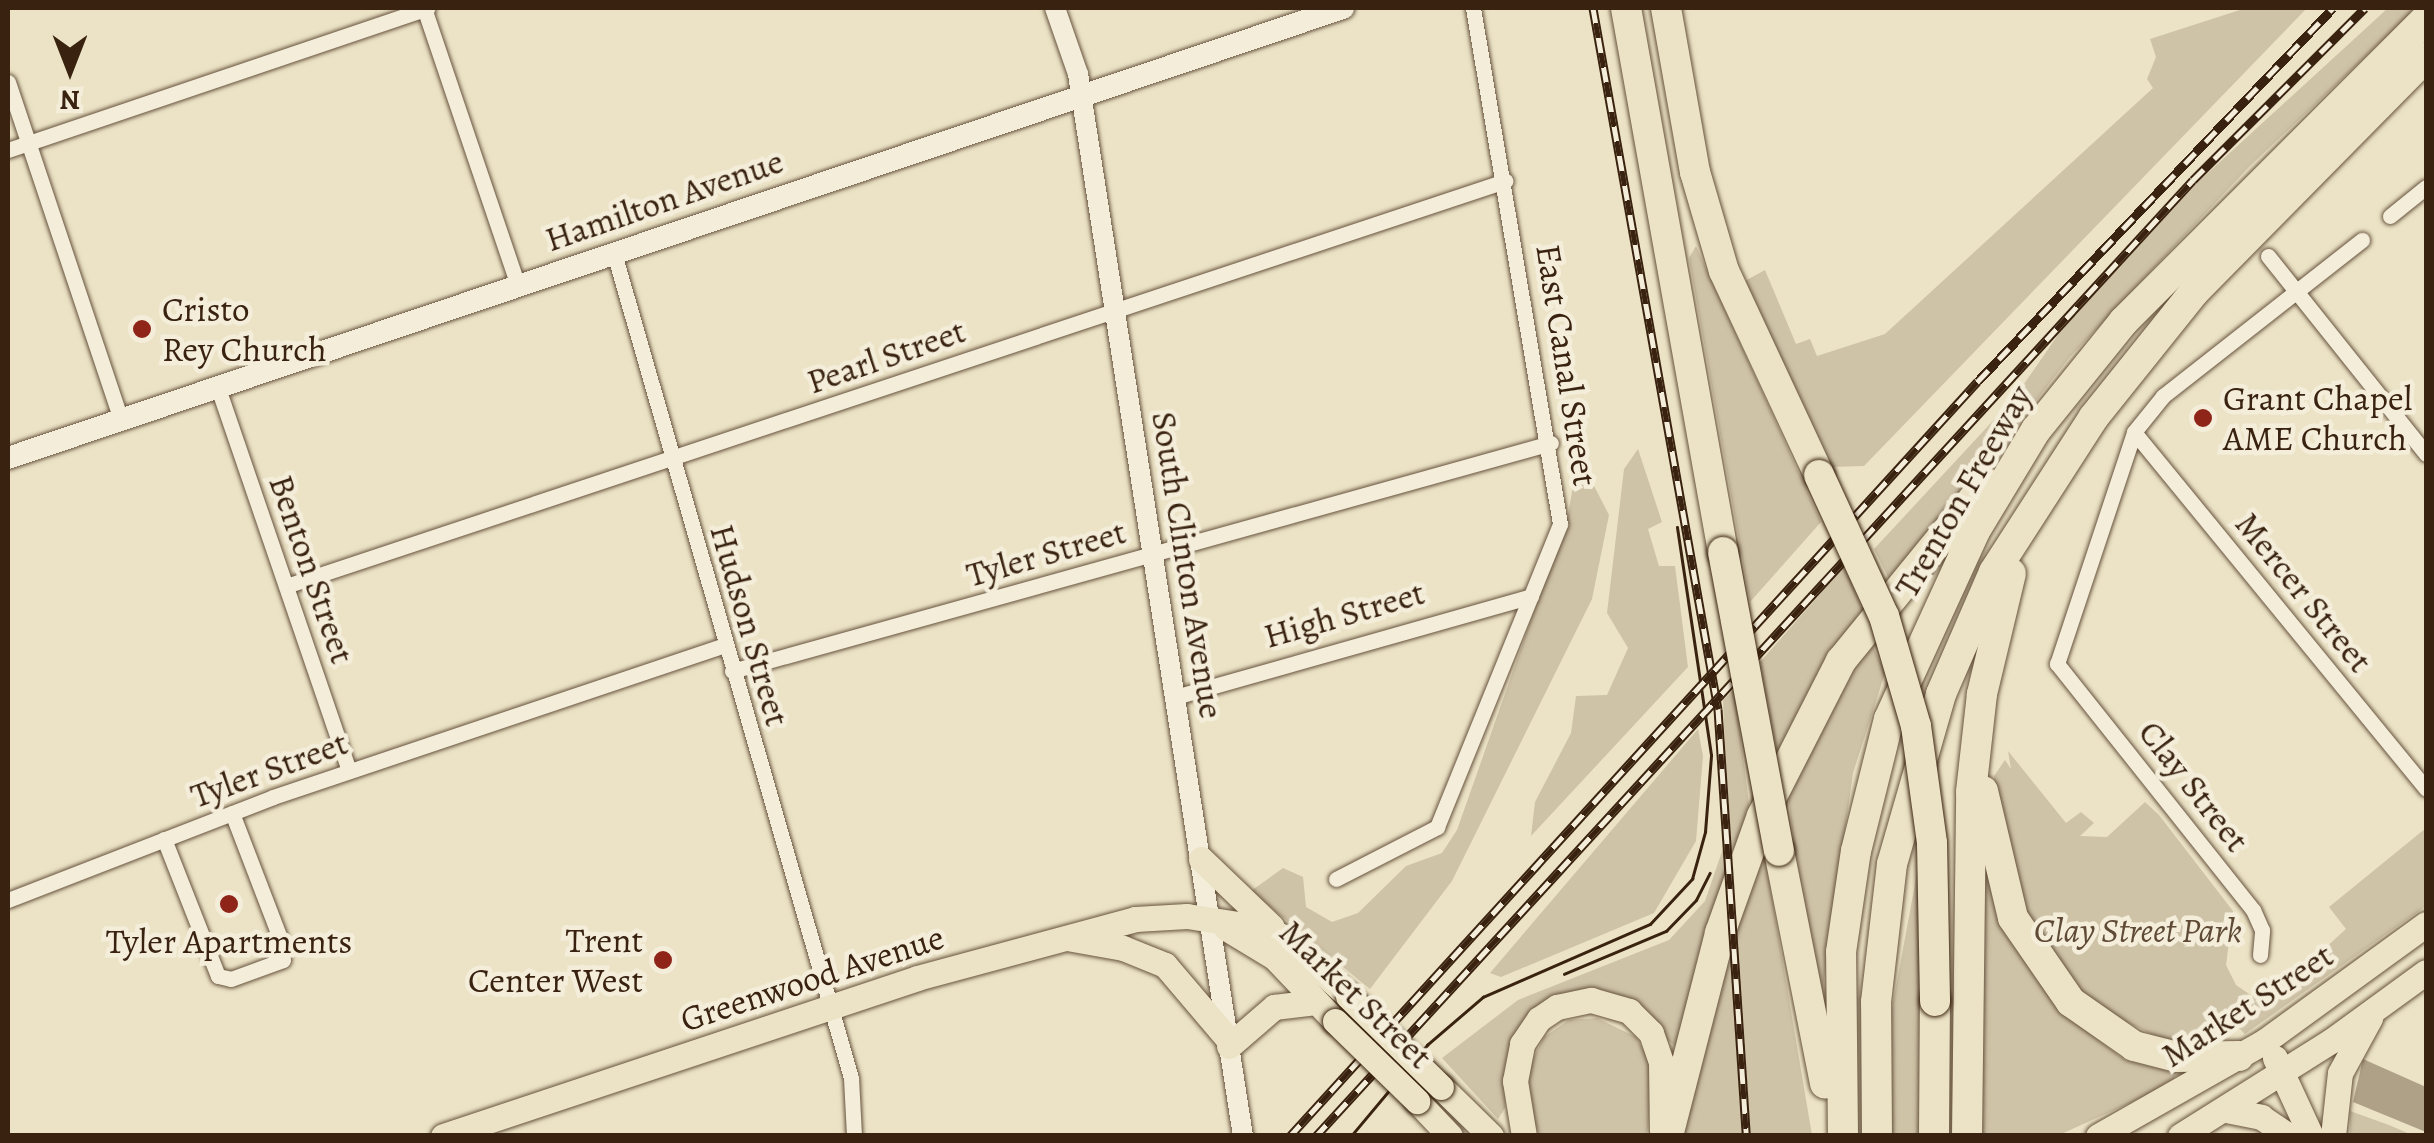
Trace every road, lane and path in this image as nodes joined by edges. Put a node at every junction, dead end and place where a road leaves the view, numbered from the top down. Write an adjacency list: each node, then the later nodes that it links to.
1 (426, 8): 12 (street); 20 (street)
2 (1055, 8): 11 (street, South Clinton Avenue)
3 (1343, 8): 7 (main road, Hamilton Avenue)
4 (1473, 8): 14 (street, East Canal Street)
5 (1626, 8): 67 (highway, bridge)
6 (1666, 8): 69 (highway, bridge)
7 (1283, 17): 11 (main road, Hamilton Avenue)
8 (2426, 19): 25 (highway, Trenton Freeway)
9 (2426, 57): 31 (highway, Trenton Freeway)
10 (8, 82): 12 (street)
11 (1082, 97): 18 (main road, Hamilton Avenue); 22 (street, South Clinton Avenue)
12 (28, 144): 13 (street); 24 (street)
13 (8, 150)
14 (1505, 181): 22 (street, Pearl Street); 27 (street, East Canal Street)
15 (2426, 187): 16 (street)
16 (2390, 216)
17 (2362, 240): 21 (street)
18 (614, 253): 20 (main road, Hamilton Avenue); 30 (street, Hudson Street)
19 (2268, 256): 21 (street)
20 (518, 285): 23 (main road, Hamilton Avenue)
21 (2298, 292): 26 (street); 28 (street)
22 (1116, 310): 30 (street, Pearl Street); 32 (street, South Clinton Avenue)
23 (218, 388): 24 (main road, Hamilton Avenue); 33 (street, Benton Street)
24 (121, 420): 29 (main road, Hamilton Avenue)
25 (2036, 430): 66 (highway); 67 (highway, Trenton Freeway)
26 (2134, 432): 40 (street, Mercer Street); 50 (street, Clay Street)
27 (1551, 444): 32 (street, Tyler Street); 34 (street, East Canal Street)
28 (2426, 454)
29 (8, 458)
30 (672, 460): 33 (street, Pearl Street); 35 (street, Hudson Street)
31 (2035, 502): 38 (highway); 68 (highway, Trenton Freeway)
32 (1153, 553): 36 (street, Tyler Street); 37 (street, South Clinton Avenue)
33 (286, 586): 39 (street, Benton Street)
34 (1531, 596): 37 (street, High Street); 44 (street, East Canal Street)
35 (724, 646): 36 (street, Hudson Street); 39 (street, Tyler Street)
36 (732, 671): 53 (street, Hudson Street)
37 (1175, 696): 43 (street, South Clinton Avenue)
38 (1977, 750): 56 (highway); 59 (highway)
39 (349, 770): 41 (street, Tyler Street)
40 (2426, 789)
41 (232, 812): 42 (street, Tyler Street); 42 (street)
42 (164, 840): 45 (street, Tyler Street)
43 (1201, 859): 46 (street, South Clinton Avenue); 49 (main road)
44 (1336, 878)
45 (8, 900)
46 (1208, 919): 48 (main road, Greenwood Avenue); 49 (main road, Market Street); 52 (main road, Market Street); 55 (street, South Clinton Avenue)
47 (2426, 924): 56 (main road, Market Street)
48 (1062, 937): 53 (main road, Greenwood Avenue); 55 (main road)
49 (1284, 937): 64 (main road, Market Street, bridge)
50 (2260, 956)
51 (2426, 972): 54 (main road)
52 (1316, 1002): 55 (main road); 63 (main road, Market Street, bridge)
53 (830, 1012): 60 (main road, Greenwood Avenue); 61 (street, Hudson Street)
54 (2373, 1012): 57 (main road); 74 (main road)
55 (1229, 1042): 62 (street, South Clinton Avenue)
56 (2252, 1048): 57 (main road); 70 (main road, Market Street)
57 (2283, 1071): 58 (main road); 73 (main road)
58 (2226, 1110): 71 (main road); 72 (main road)
59 (1967, 1131)
60 (443, 1136)
61 (854, 1136)
62 (1243, 1136)
63 (1450, 1136)
64 (1491, 1136)
65 (1524, 1136): 66 (main road)
66 (1666, 1136)
67 (1840, 1136)
68 (1877, 1136)
69 (1934, 1136)
70 (2098, 1136)
71 (2180, 1136)
72 (2289, 1136)
73 (2311, 1136)
74 (2334, 1136)

